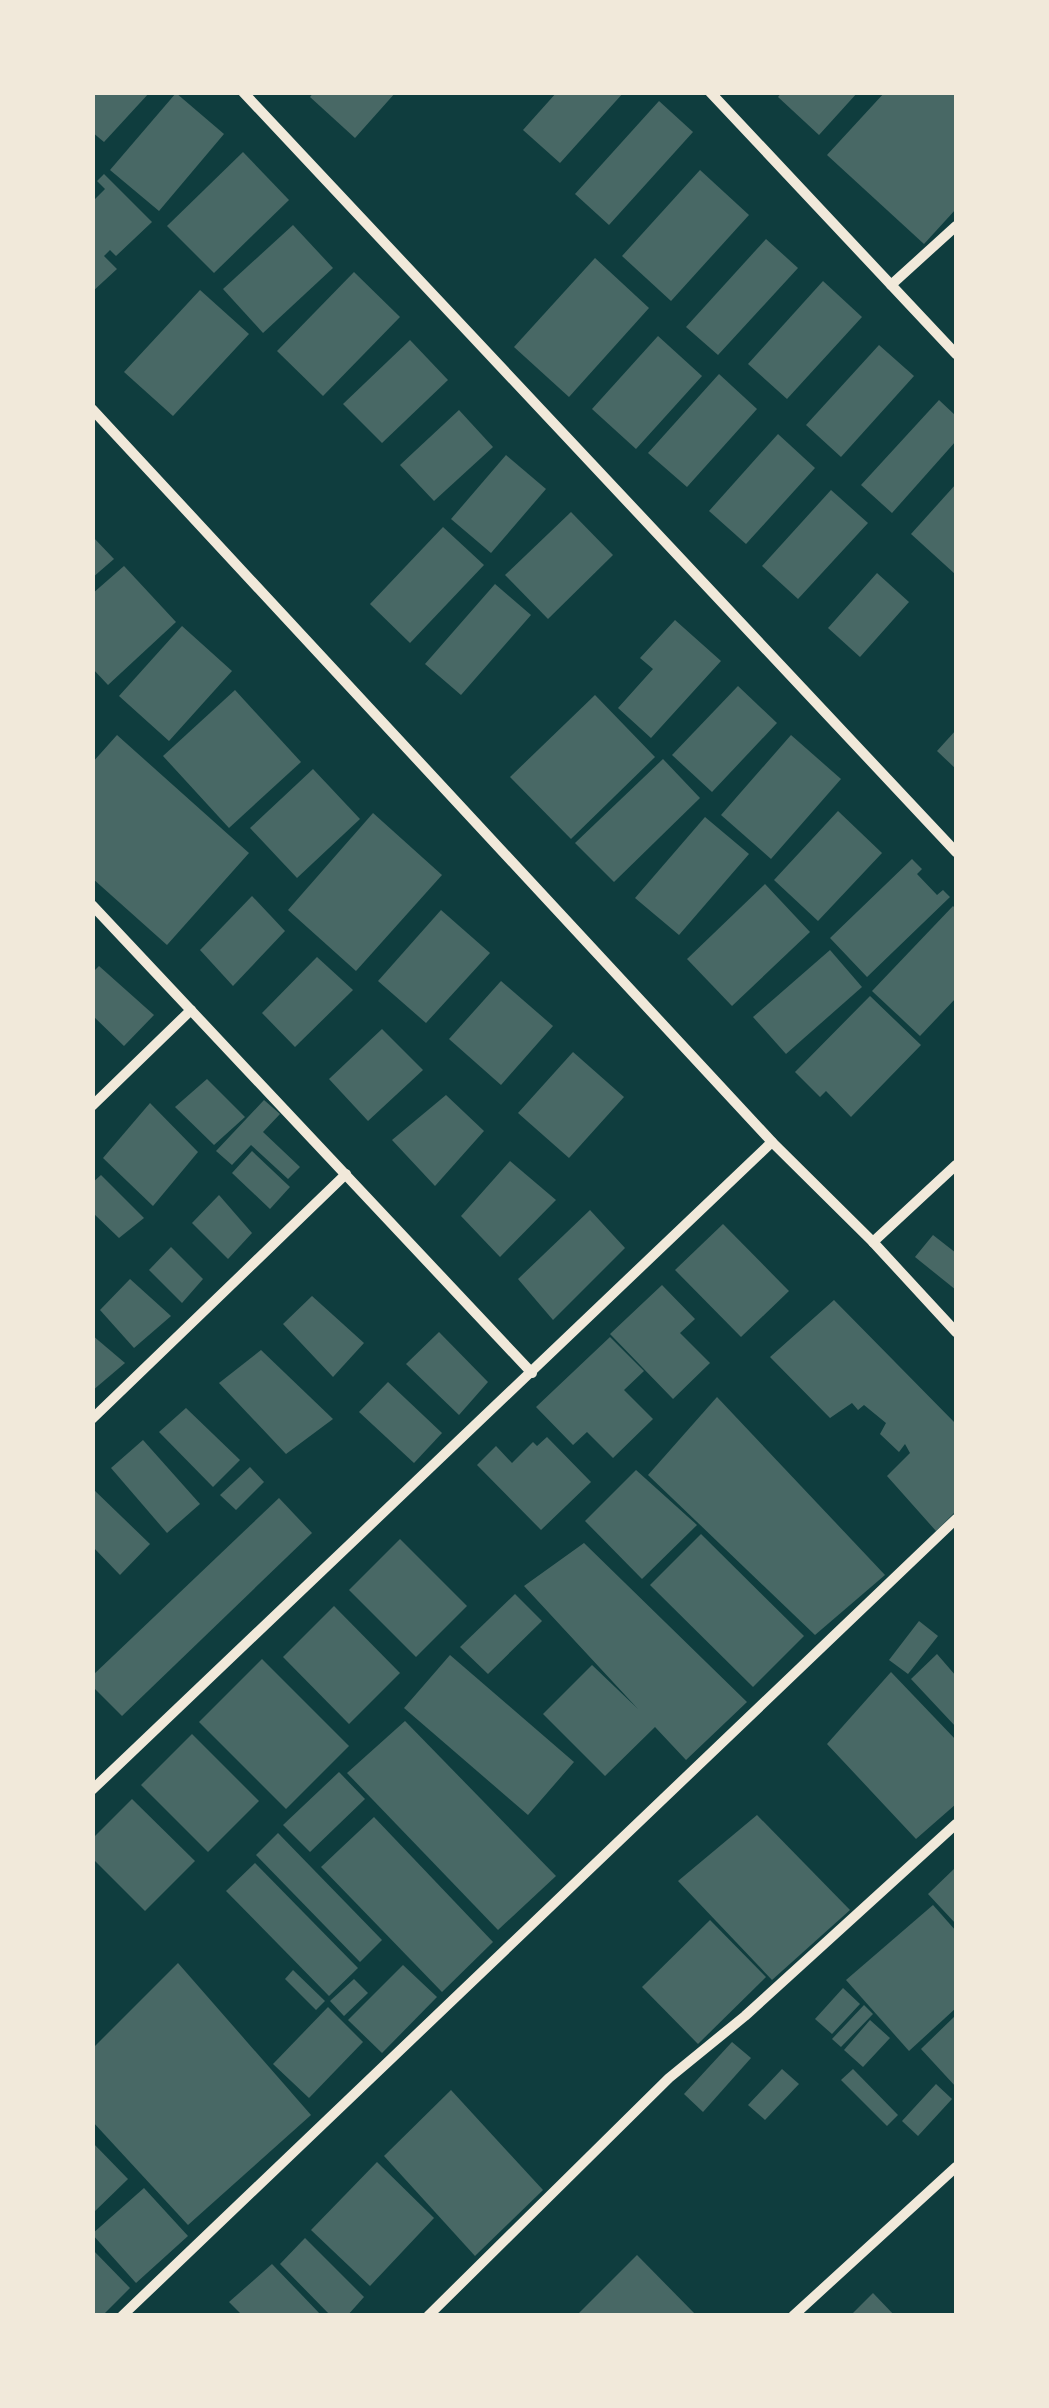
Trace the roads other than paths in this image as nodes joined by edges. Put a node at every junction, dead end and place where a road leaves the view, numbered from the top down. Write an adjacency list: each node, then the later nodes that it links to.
1 (243, 92): 7 (street)
2 (710, 92): 4 (street)
3 (956, 226): 4 (street)
4 (892, 285): 5 (street)
5 (956, 354)
6 (92, 409): 11 (street)
7 (956, 852)
8 (92, 905): 9 (street)
9 (192, 1010): 10 (street); 13 (street)
10 (92, 1106)
11 (772, 1142): 14 (street); 16 (street)
12 (956, 1165): 14 (street)
13 (346, 1174): 16 (street); 17 (street)
14 (874, 1242): 15 (street)
15 (956, 1332)
16 (532, 1373): 19 (street)
17 (92, 1419)
18 (956, 1519): 22 (street)
19 (92, 1790)
20 (956, 1824): 23 (street)
21 (956, 2167): 24 (street)
22 (122, 2316)
23 (428, 2316)
24 (792, 2316)

